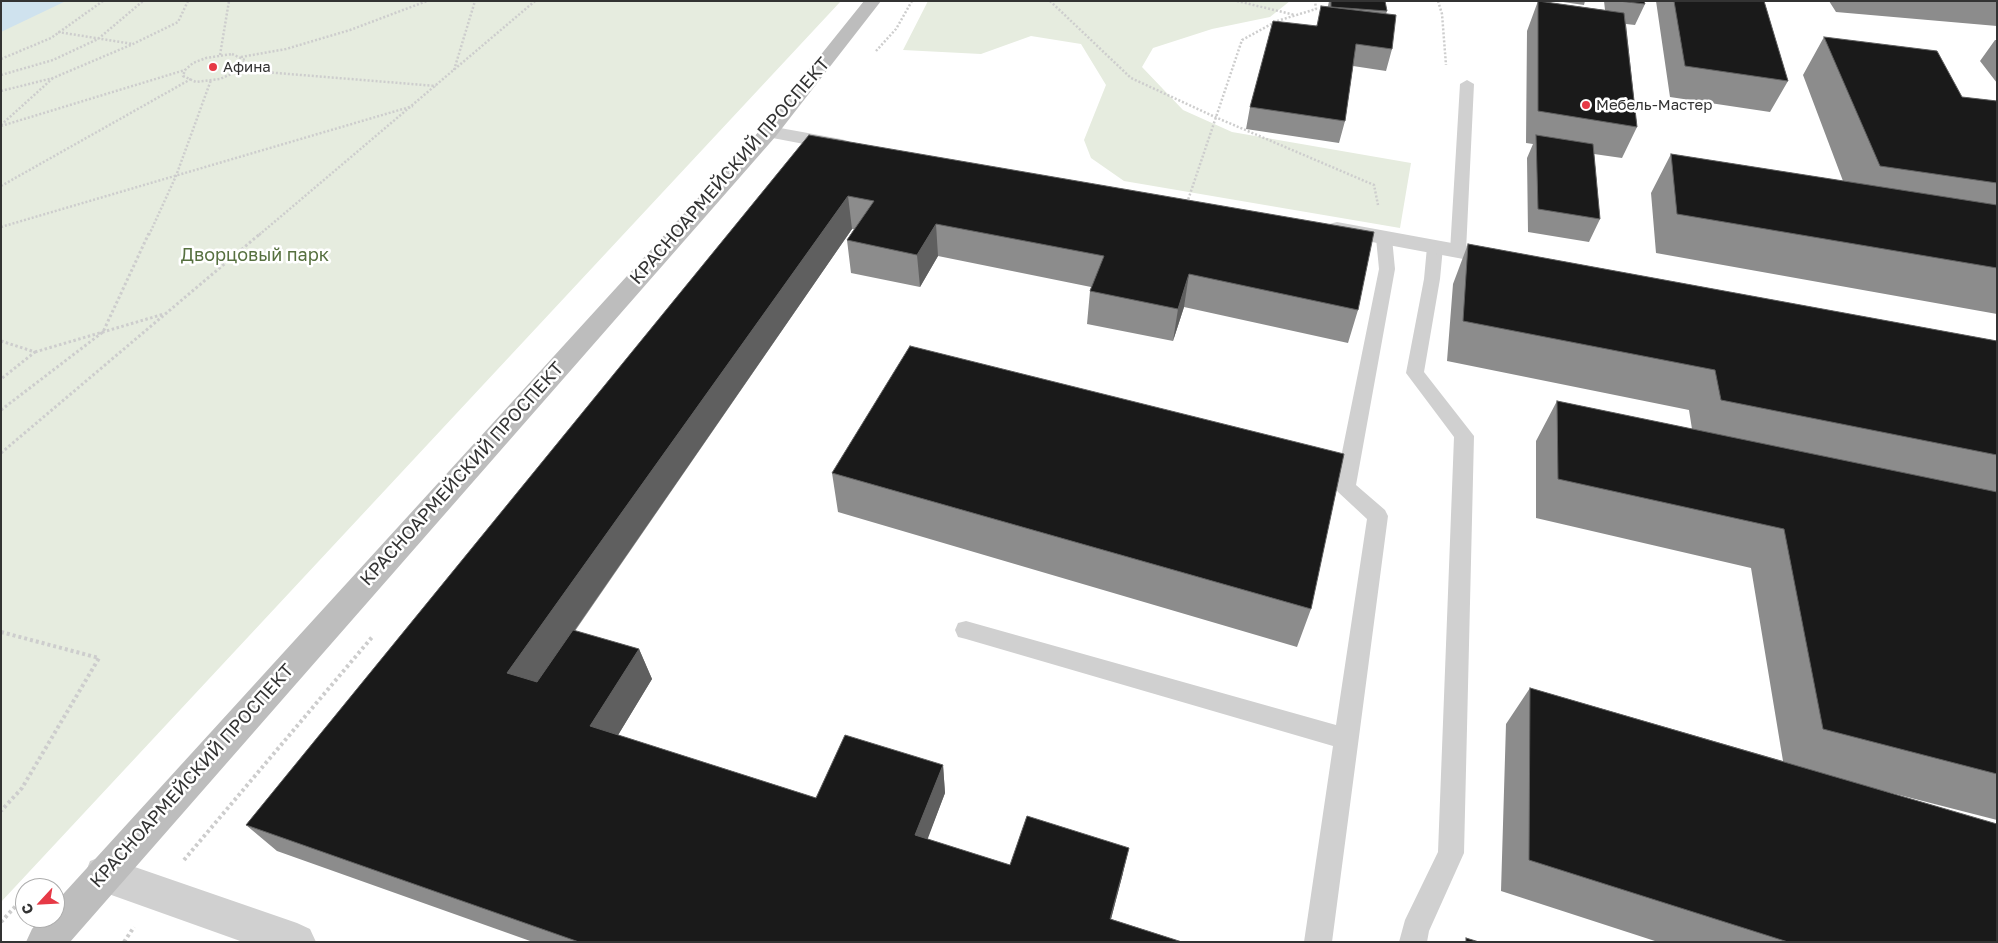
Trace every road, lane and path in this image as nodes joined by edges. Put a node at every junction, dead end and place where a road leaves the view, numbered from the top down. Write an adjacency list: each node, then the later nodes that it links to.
1 (103, 1): 14 (path)
2 (143, 1): 15 (path)
3 (188, 1): 16 (path)
4 (229, 1): 17 (path)
5 (427, 1): 18 (path)
6 (475, 1): 22 (path)
7 (535, 1): 22 (path)
8 (873, 1): 33 (main road, КРАСНОАРМЕЙСКИЙ ПРОСПЕКТ)
9 (1050, 1): 31 (path)
10 (1237, 1): 13 (path)
11 (1315, 1): 13 (path)
12 (1438, 1): 27 (path)
13 (1296, 15): 31 (path)
14 (58, 32): 15 (path); 19 (path)
15 (98, 39): 16 (path); 23 (path)
16 (133, 44): 24 (path)
17 (220, 55): 18 (path); 20 (path)
18 (241, 58): 21 (path)
19 (1, 59)
20 (185, 70): 25 (path); 32 (path)
21 (240, 70): 26 (path); 28 (path)
22 (454, 71): 28 (path)
23 (1, 75)
24 (53, 78): 29 (path); 32 (path)
25 (192, 80): 26 (path); 36 (path)
26 (211, 80): 35 (path)
27 (1467, 84): 42 (lane)
28 (437, 86): 30 (path)
29 (1, 91)
30 (415, 105): 35 (path); 44 (path)
31 (1216, 117): 37 (path); 40 (path)
32 (1, 125)
33 (769, 132): 34 (street); 55 (main road, КРАСНОАРМЕЙСКИЙ ПРОСПЕКТ)
34 (864, 148)
35 (176, 176): 39 (path); 45 (path)
36 (1, 186)
37 (1187, 203)
38 (1318, 226): 40 (street)
39 (1, 227)
40 (1384, 238): 41 (street); 53 (lane)
41 (1435, 247): 42 (street); 61 (lane)
42 (1458, 251): 43 (street)
43 (1516, 262)
44 (167, 314): 45 (path); 50 (path)
45 (103, 332): 47 (path); 49 (path)
46 (1, 341): 47 (path)
47 (36, 352): 48 (path)
48 (1, 378)
49 (1, 410)
50 (1, 453)
51 (966, 630): 53 (lane)
52 (1, 632): 54 (path)
53 (1346, 738): 60 (lane)
54 (1, 811)
55 (103, 874): 58 (main road, КРАСНОАРМЕЙСКИЙ ПРОСПЕКТ); 59 (street)
56 (15, 907): 57 (path)
57 (1, 922)
58 (45, 942)
59 (297, 942)
60 (1318, 942)
61 (1414, 942)

